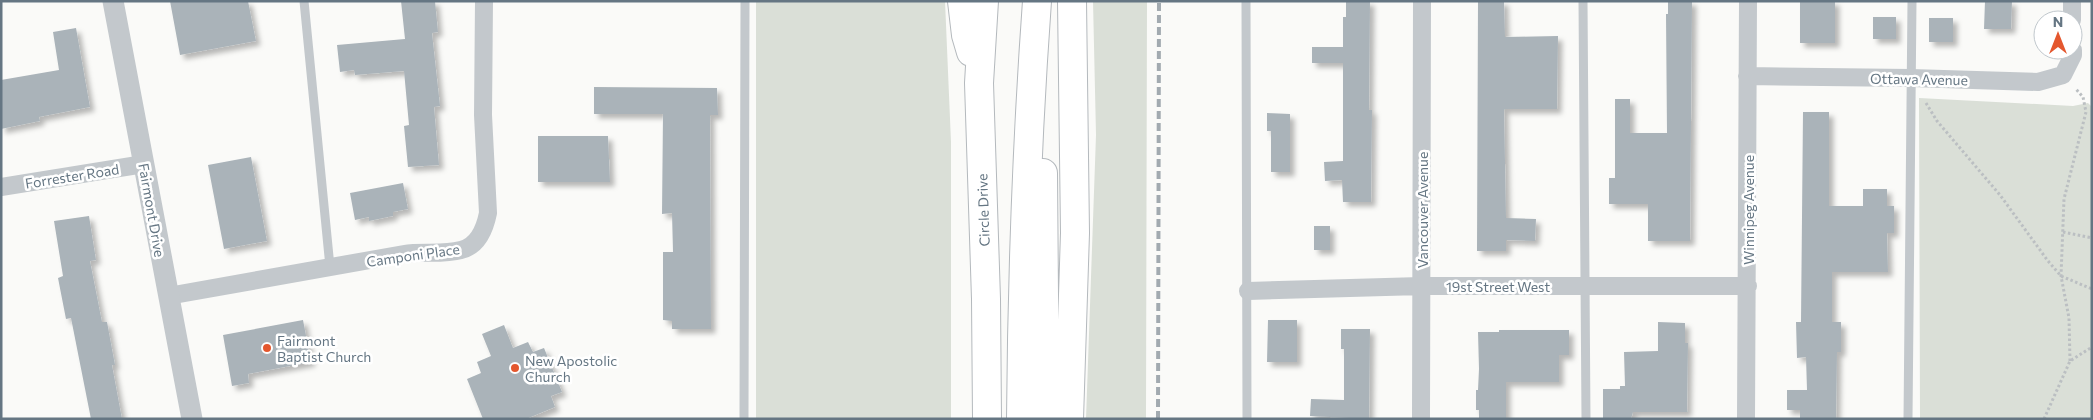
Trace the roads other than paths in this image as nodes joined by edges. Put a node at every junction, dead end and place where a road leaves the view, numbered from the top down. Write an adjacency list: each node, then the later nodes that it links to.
1 (113, 1): 18 (street, Fairmont Drive)
2 (304, 1): 20 (lane)
3 (484, 1): 20 (street, Camponi Place)
4 (745, 1): 27 (lane)
5 (962, 1): 17 (highway)
6 (984, 1): 17 (highway, Circle Drive)
7 (1038, 1): 29 (highway); 30 (highway)
8 (1072, 1): 31 (highway)
9 (1246, 1): 24 (lane)
10 (1422, 1): 21 (street, Vancouver Avenue)
11 (1583, 1): 22 (lane)
12 (1748, 1): 15 (street, Winnipeg Avenue)
13 (1912, 1): 16 (lane)
14 (2070, 60): 16 (street, Ottawa Avenue)
15 (1747, 76): 16 (street, Ottawa Avenue); 23 (street, Winnipeg Avenue)
16 (1911, 78): 36 (lane)
17 (979, 83): 28 (highway, Circle Drive)
18 (144, 164): 19 (street, Forrester Road); 25 (street, Fairmont Drive)
19 (1, 187)
20 (330, 267): 25 (street, Camponi Place)
21 (1421, 286): 22 (street, 19st Street West); 24 (street, 19st Street West); 33 (street, Vancouver Avenue)
22 (1585, 286): 23 (street, 19st Street West); 34 (lane)
23 (1748, 286): 35 (street, Winnipeg Avenue)
24 (1248, 291): 32 (lane)
25 (168, 296): 26 (street, Fairmont Drive)
26 (192, 419)
27 (744, 419)
28 (987, 419)
29 (1021, 419)
30 (1045, 419)
31 (1068, 419)
32 (1248, 419)
33 (1421, 419)
34 (1586, 419)
35 (1746, 419)
36 (1908, 419)

